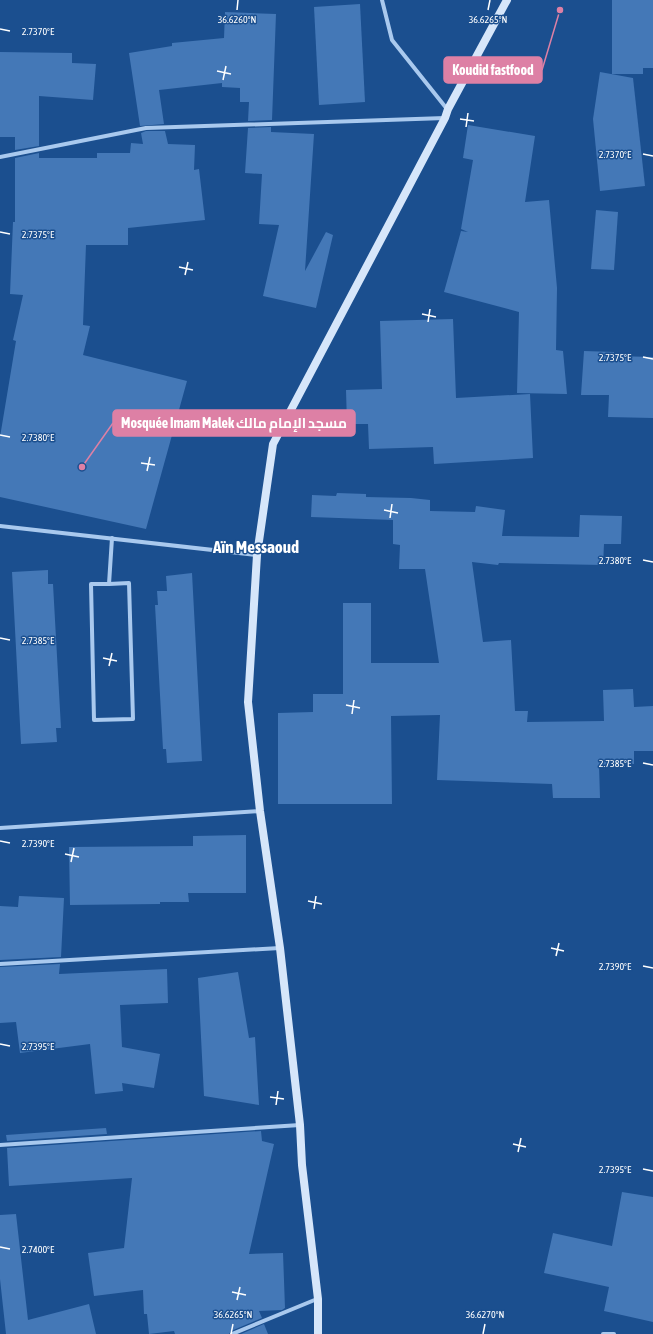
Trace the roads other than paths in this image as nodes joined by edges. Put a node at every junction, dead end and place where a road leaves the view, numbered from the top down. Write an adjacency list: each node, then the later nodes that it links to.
1 (382, 0): 3 (street)
2 (508, 0): 3 (main road)
3 (448, 109): 4 (main road)
4 (445, 118): 5 (street); 8 (main road)
5 (0, 157)
6 (0, 526): 7 (street)
7 (112, 538): 8 (street); 9 (street)
8 (257, 555): 10 (main road)
9 (109, 584): 9 (street)
10 (260, 811): 11 (street); 12 (main road)
11 (0, 828)
12 (280, 948): 13 (street); 14 (main road)
13 (0, 964)
14 (300, 1125): 15 (street); 16 (main road)
15 (0, 1145)
16 (318, 1299): 17 (street); 18 (main road)
17 (232, 1334)
18 (318, 1334)
19 (603, 1334): 20 (street)
20 (614, 1334)

